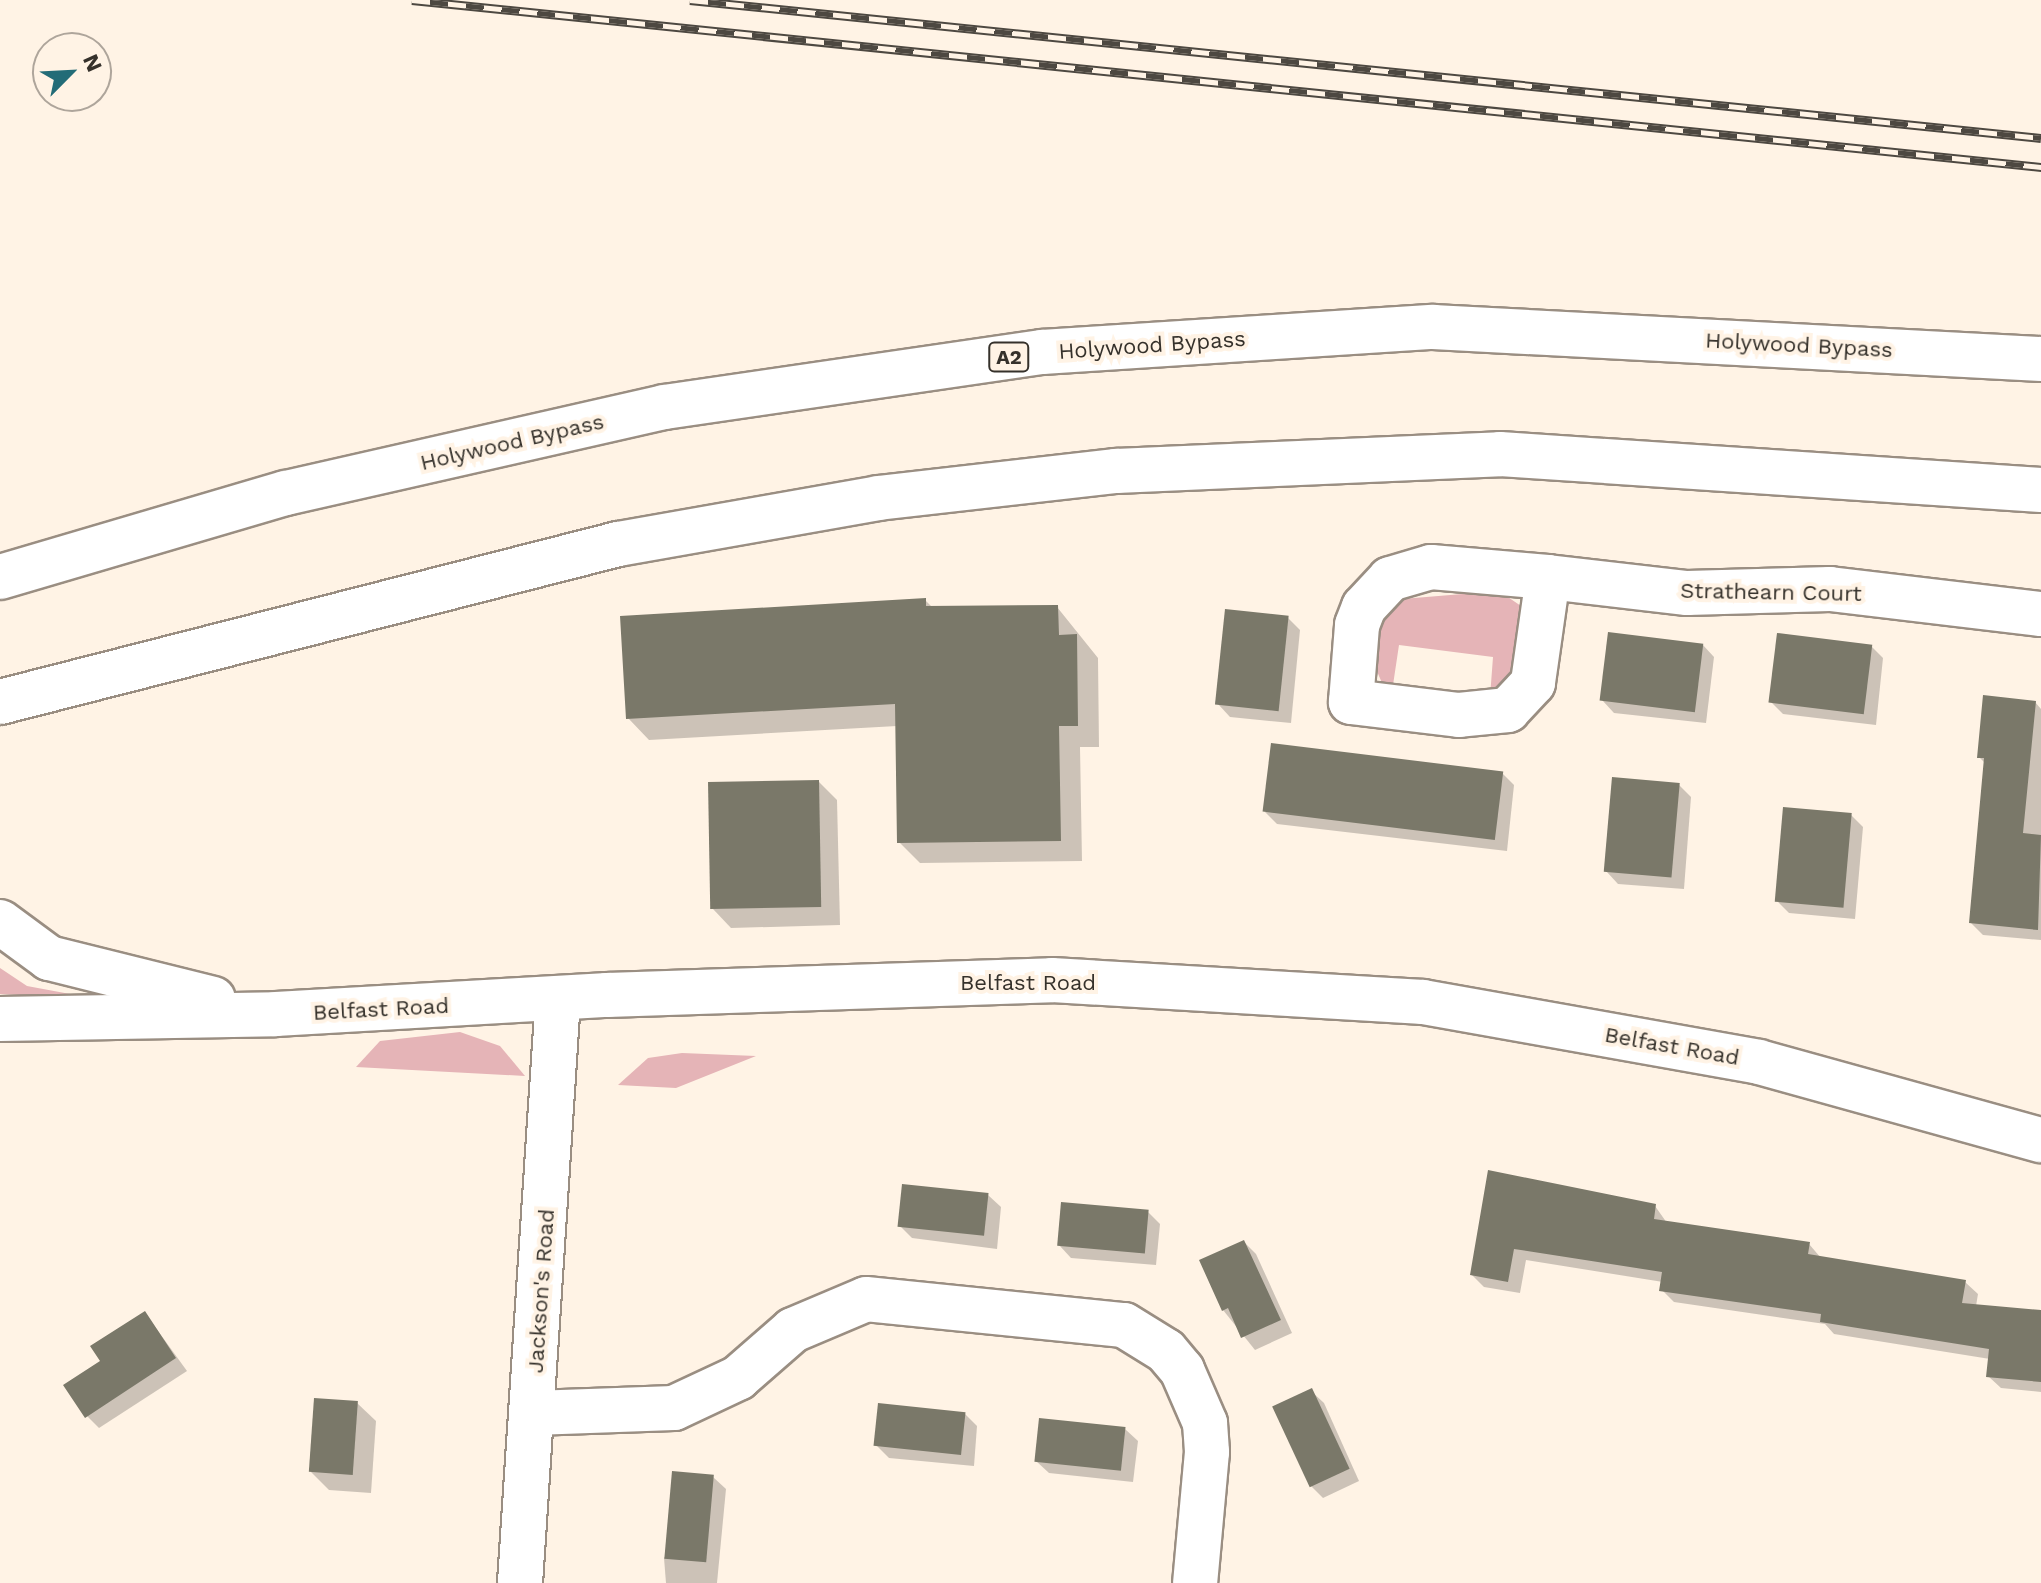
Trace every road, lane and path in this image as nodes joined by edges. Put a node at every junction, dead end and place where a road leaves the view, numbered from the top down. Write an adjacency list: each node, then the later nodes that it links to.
1 (2041, 359): 3 (main road, Holywood Bypass / A2)
2 (2041, 490): 6 (main road)
3 (0, 577)
4 (1548, 577): 4 (main road, Strathearn Court); 5 (main road, Strathearn Court)
5 (2041, 614)
6 (0, 702)
7 (0, 922): 9 (main road)
8 (558, 998): 9 (main road, Belfast Road); 11 (main road, Belfast Road); 12 (main road, Jackson's Road)
9 (276, 1014): 10 (main road, Belfast Road)
10 (0, 1019)
11 (2041, 1140)
12 (533, 1413): 13 (main road, Jackson's Road); 14 (main road)
13 (520, 1583)
14 (1195, 1583)

